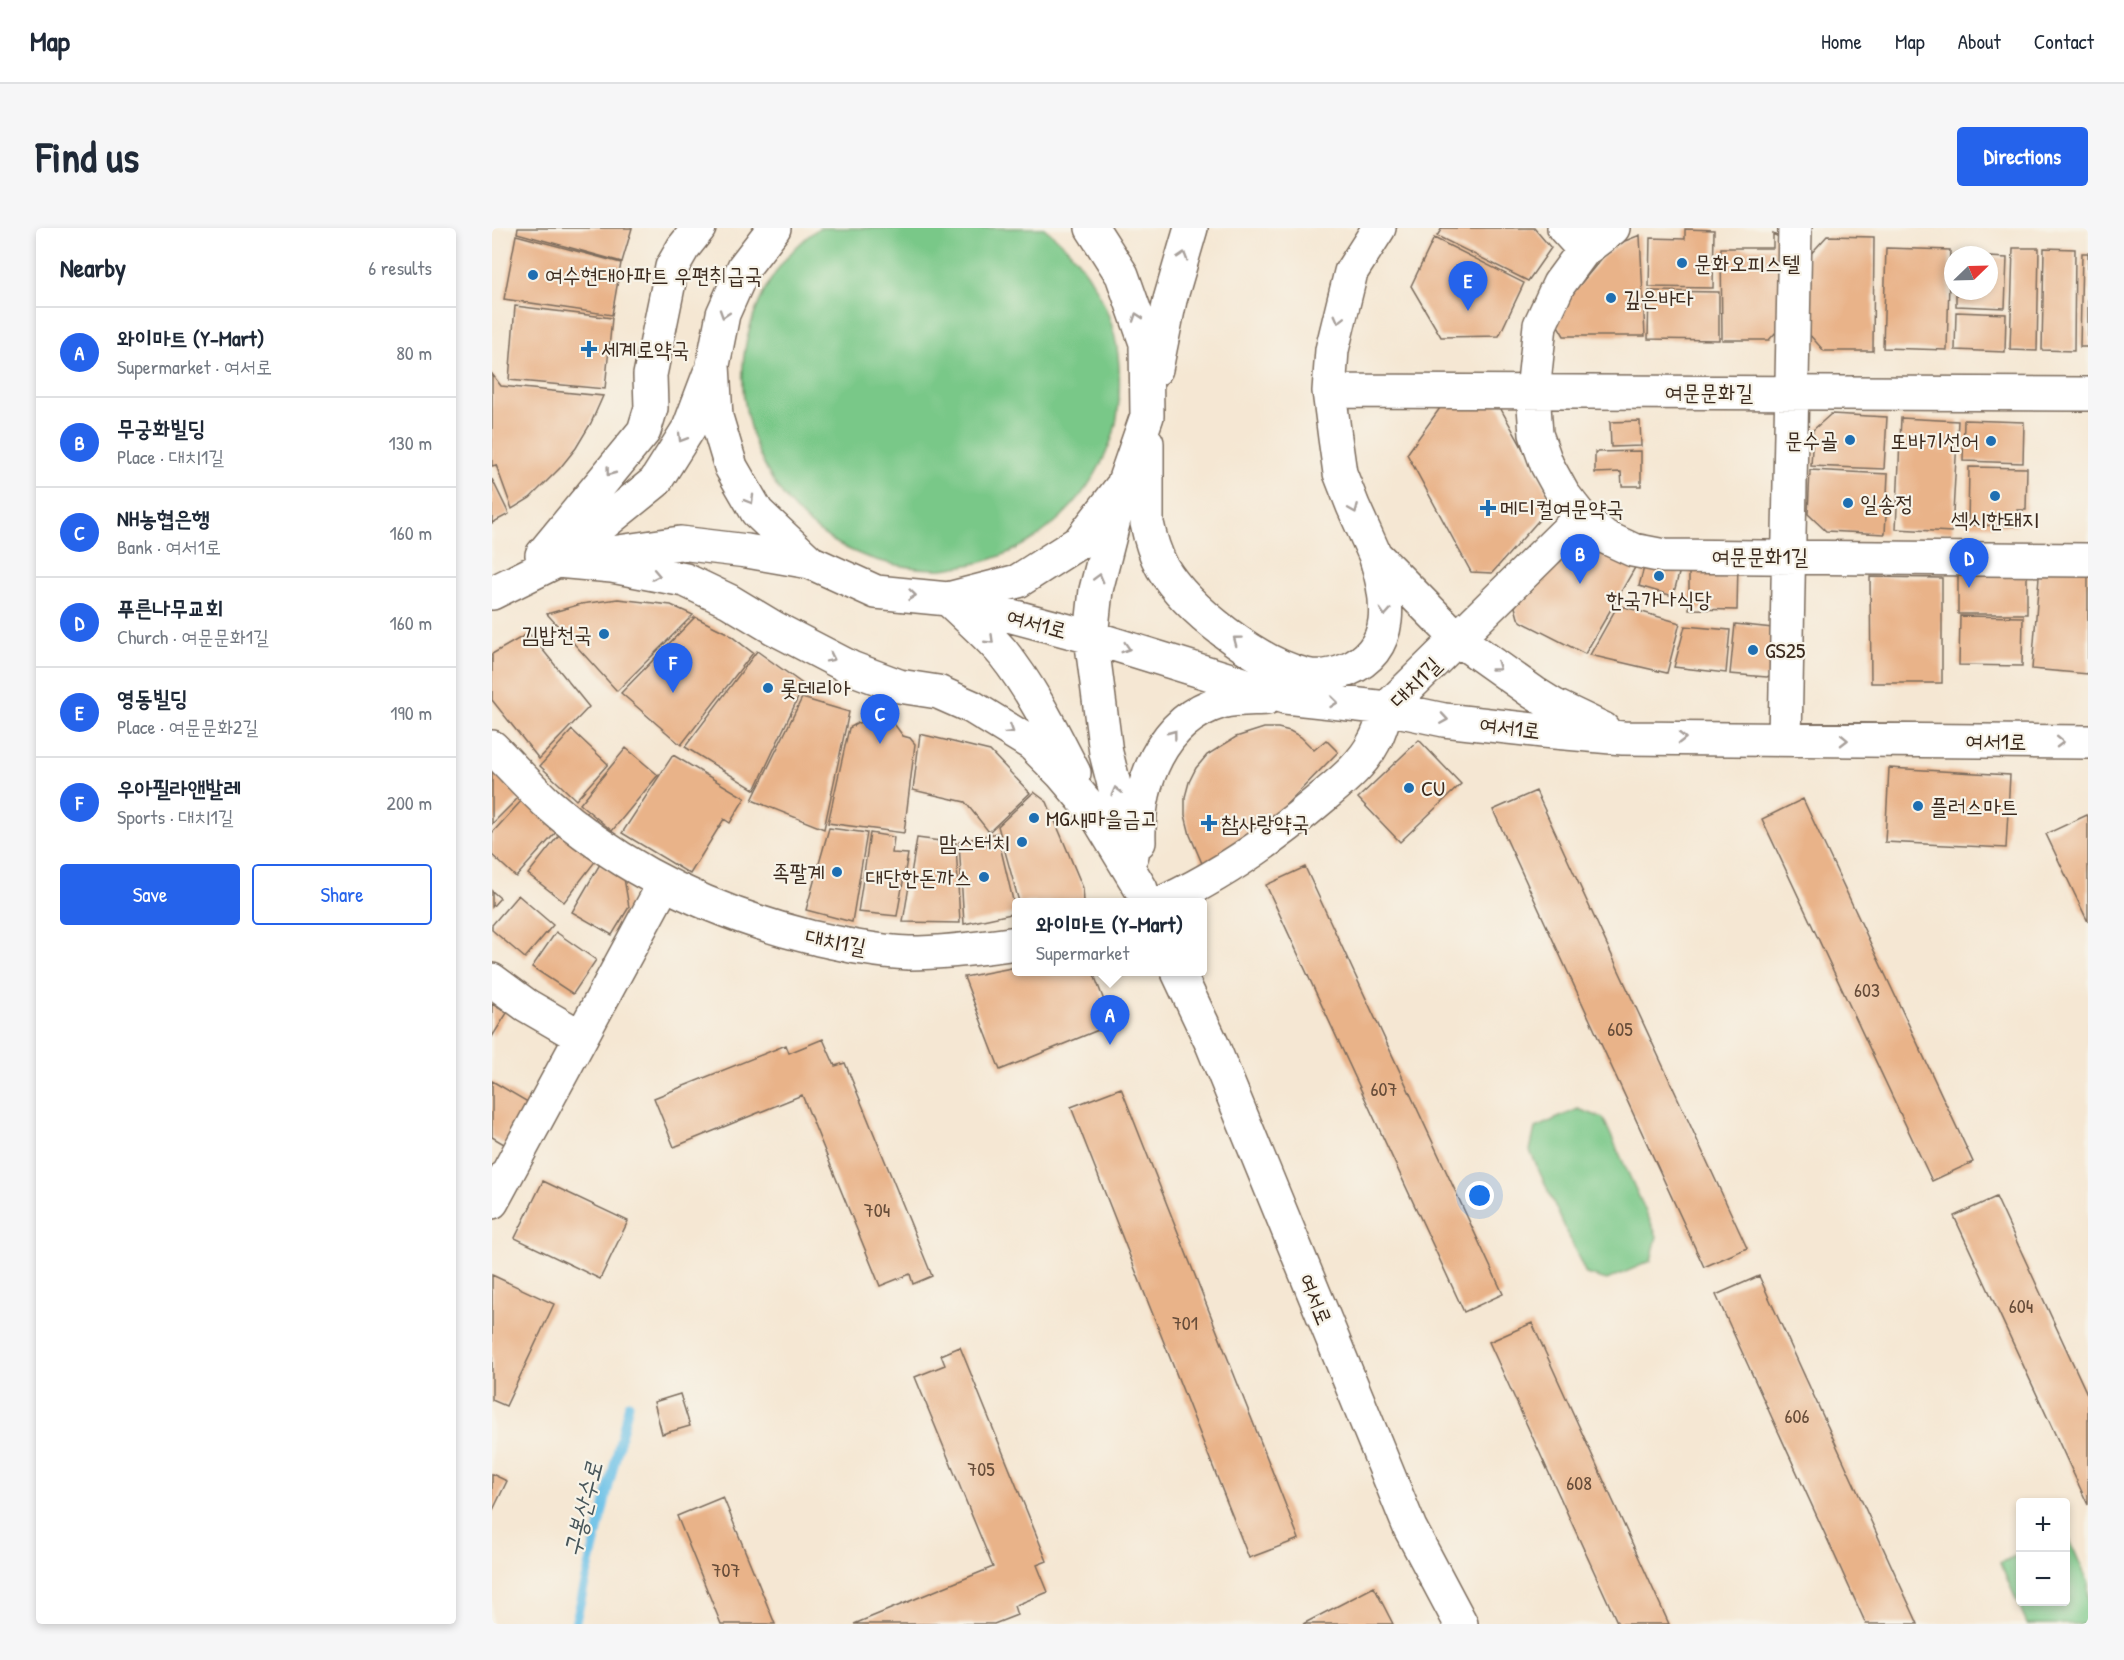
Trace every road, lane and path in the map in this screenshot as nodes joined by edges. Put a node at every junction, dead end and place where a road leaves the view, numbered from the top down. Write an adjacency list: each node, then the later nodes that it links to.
1 (699, 228): 26 (street, one-way to 26)
2 (759, 228): 11 (street)
3 (774, 228): 11 (street)
4 (1092, 228): 18 (street, one-way to 4)
5 (1191, 228): 18 (street, one-way to 5)
6 (1362, 228): 12 (street)
7 (1379, 228): 12 (street)
8 (1613, 228): 10 (street, 여문문화1길)
9 (1795, 228): 16 (street)
10 (1574, 239): 15 (street, 여문문화1길)
11 (744, 267): 13 (street, one-way to 13)
12 (1351, 272): 14 (street, one-way to 14)
13 (713, 365): 24 (street, one-way to 24); 25 (street, one-way to 25)
14 (1329, 391): 15 (street, 여문문화길); 21 (street, one-way to 21)
15 (1533, 392): 16 (street, 여문문화길); 20 (street, 여문문화1길)
16 (1792, 393): 17 (street, 여문문화길); 22 (street)
17 (2088, 394)
18 (1147, 416): 19 (street); 21 (street, one-way to 18)
19 (1123, 484): 27 (street); 28 (street, one-way to 19)
20 (1581, 517): 22 (street, 여문문화1길); 29 (street, 대치1길)
21 (1376, 555): 29 (street)
22 (1789, 556): 23 (street, 여문문화1길); 33 (street)
23 (2088, 560)
24 (556, 561): 25 (street); 26 (street); 36 (street, one-way to 36)
25 (810, 562): 27 (street, one-way to 27)
26 (506, 586)
27 (948, 599): 28 (street, 여서1로); 36 (street, one-way to 36)
28 (1091, 637): 30 (street, 여서1로, one-way to 30); 38 (street, one-way to 28)
29 (1458, 639): 31 (street, 대치1길); 32 (street, one-way to 32)
30 (1285, 697): 31 (street, 여서1로, one-way to 31); 38 (street, one-way to 30)
31 (1387, 708): 32 (street, 여서1로, one-way to 32); 38 (street, 대치1길)
32 (1623, 738): 33 (street, 여서1로, one-way to 33)
33 (1785, 739): 34 (street, 여서1로, one-way to 34)
34 (2088, 742)
35 (492, 747): 37 (street, 대치1길)
36 (1095, 813): 38 (street)
37 (664, 884): 39 (street, 대치1길); 42 (street)
38 (1150, 898)
39 (1012, 944)
40 (1180, 976): 44 (street, 여서로)
41 (492, 980): 42 (street)
42 (581, 1037): 43 (street)
43 (495, 1188)
44 (1461, 1624)

